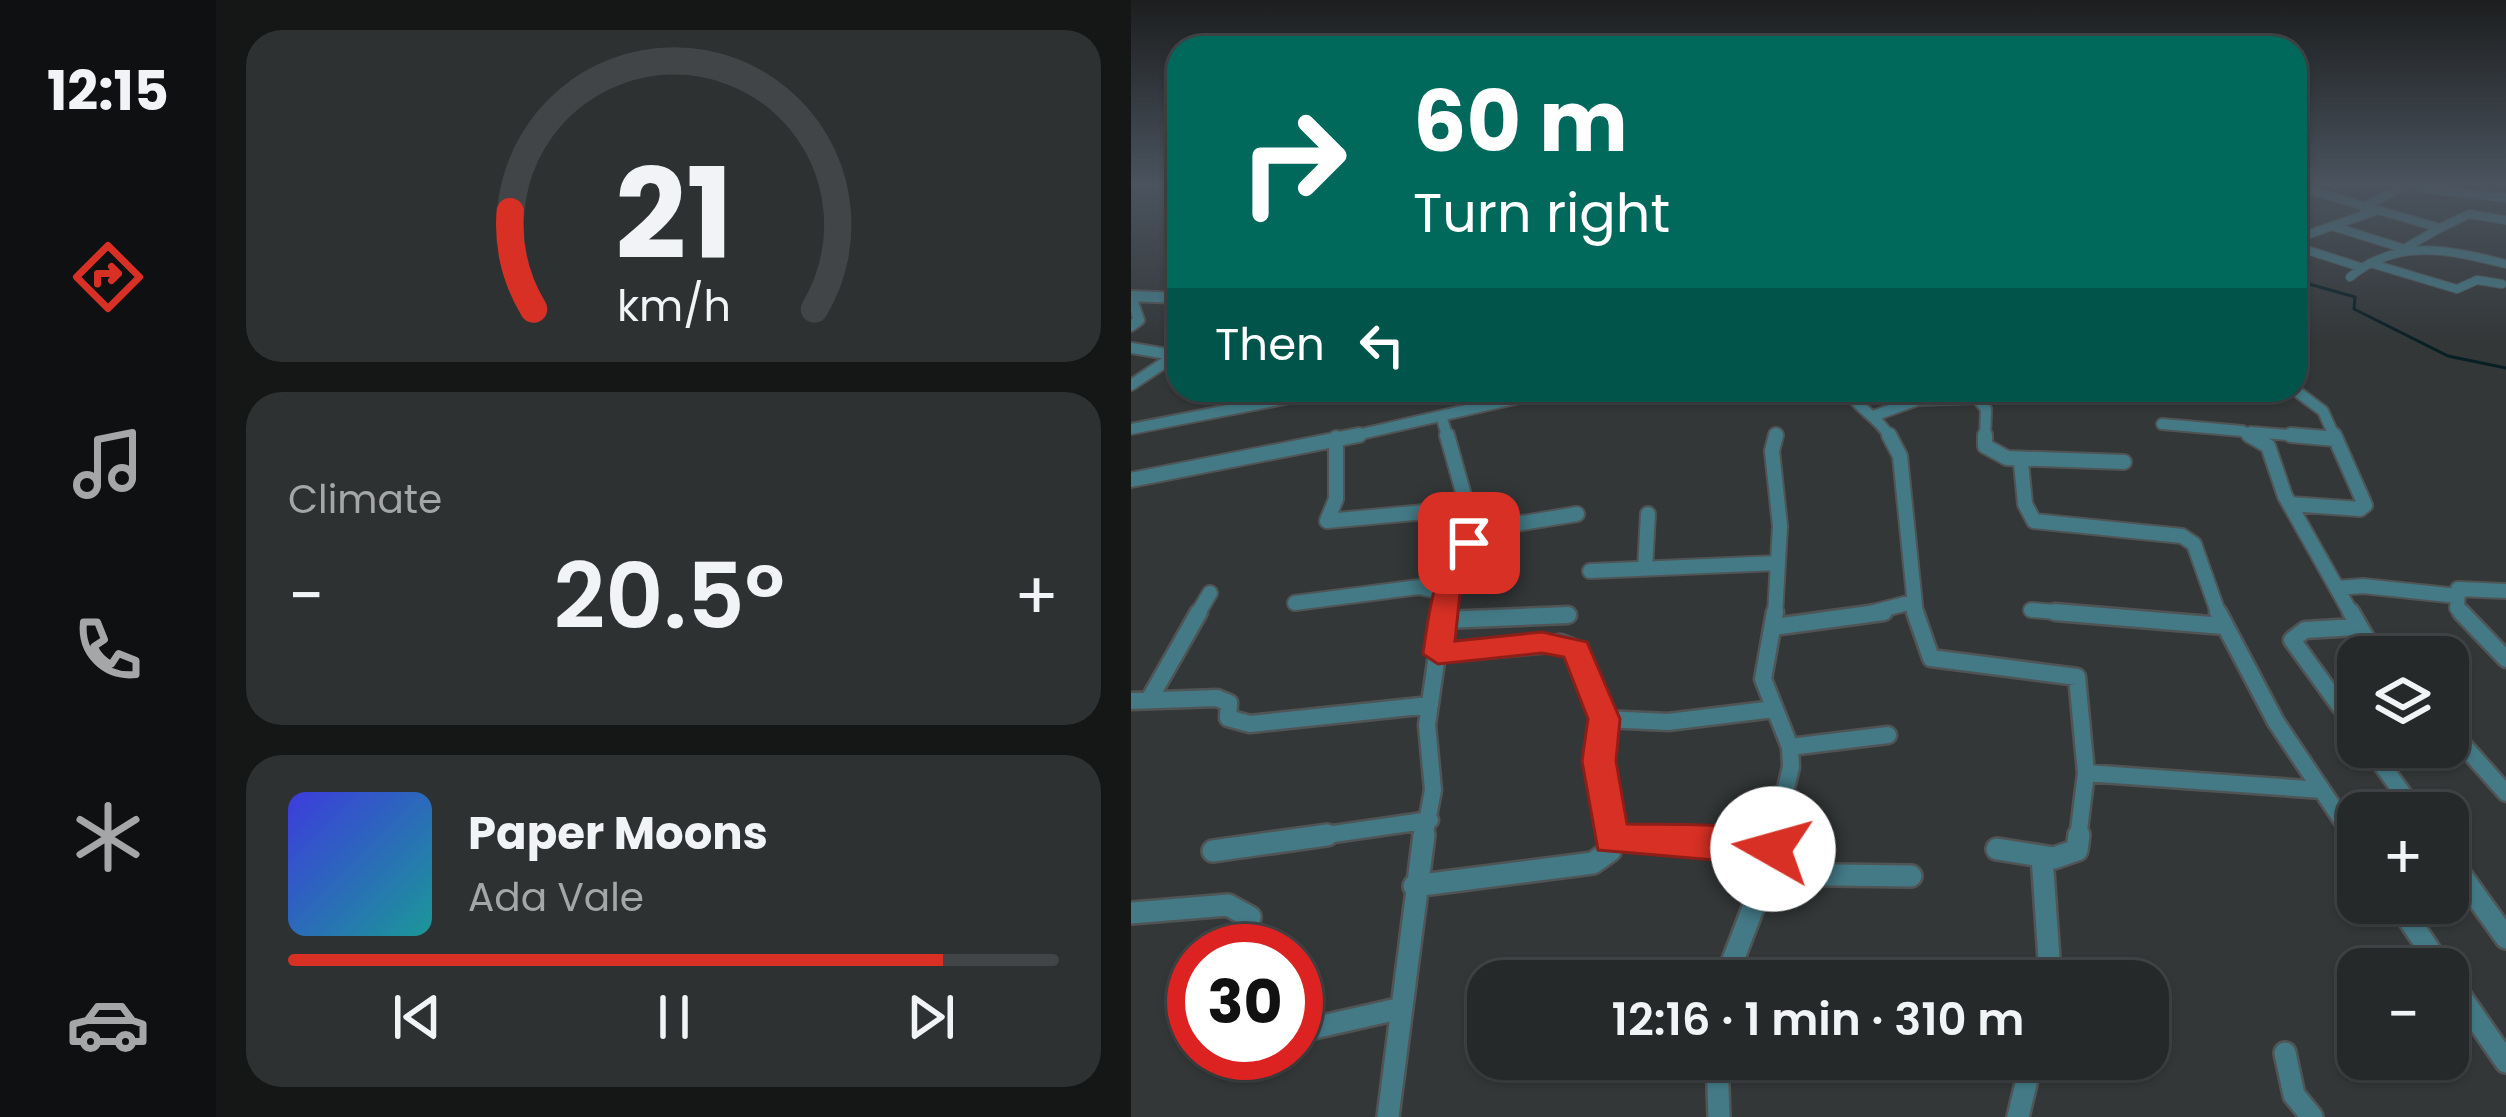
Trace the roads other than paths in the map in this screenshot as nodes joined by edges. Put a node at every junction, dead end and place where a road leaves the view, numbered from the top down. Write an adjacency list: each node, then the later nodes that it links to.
1 (2369, 237): 4 (street)
2 (2424, 237): 4 (street)
3 (2307, 247): 6 (street)
4 (2405, 248): 5 (street); 6 (street)
5 (2506, 264)
6 (2365, 265): 7 (street); 8 (street)
7 (2350, 277)
8 (2502, 284)
9 (1131, 296): 10 (street); 11 (street)
10 (1167, 298)
11 (1131, 326)
12 (1131, 348): 13 (street)
13 (1167, 353)
14 (1167, 360): 15 (street)
15 (1131, 385)
16 (2307, 399): 29 (street)
17 (1269, 402): 25 (street)
18 (1506, 402): 23 (street)
19 (1854, 402): 22 (street)
20 (1912, 402): 22 (street)
21 (1980, 402): 30 (street)
22 (1876, 415): 46 (street)
23 (1442, 418): 28 (street); 34 (street)
24 (2162, 424): 26 (street)
25 (1131, 429)
26 (2242, 431): 29 (street); 33 (street)
27 (1776, 434): 38 (street)
28 (1336, 438): 32 (street); 34 (street)
29 (2335, 439): 33 (street)
30 (2021, 462): 31 (street); 51 (street)
31 (2124, 462)
32 (1131, 480)
33 (2290, 504): 41 (street)
34 (1468, 508): 37 (street)
35 (1577, 514): 37 (street)
36 (1648, 514): 39 (street)
37 (1474, 531): 44 (street)
38 (1777, 563): 39 (street); 52 (street)
39 (1645, 569): 40 (street)
40 (1590, 571)
41 (2339, 588): 45 (street); 53 (street)
42 (2506, 591): 45 (street)
43 (1210, 593): 57 (street)
44 (1446, 593): 47 (street); 50 (street)
45 (2458, 596): 56 (street)
46 (1913, 602): 52 (street); 65 (street)
47 (1295, 603)
48 (2031, 610): 51 (street)
49 (1568, 615): 50 (street)
50 (1442, 620): 55 (street)
51 (2223, 626): 66 (street)
52 (1774, 627): 60 (street)
53 (2356, 627): 54 (street); 58 (street)
54 (2362, 636)
55 (1438, 654): 59 (street); 61 (street)
56 (2506, 659)
57 (1140, 700): 59 (street)
58 (2337, 702)
59 (1430, 705): 69 (street)
60 (1775, 709): 61 (street); 63 (street)
61 (1604, 719): 70 (street)
62 (1888, 735): 63 (street)
63 (1790, 747): 71 (street)
64 (2469, 752): 67 (street)
65 (2087, 773): 66 (street); 74 (street)
66 (2322, 790): 68 (street)
67 (2506, 793)
68 (2337, 812)
69 (1429, 820): 73 (street); 77 (street)
70 (1611, 839): 71 (street); 77 (street)
71 (1773, 849): 75 (street)
72 (1997, 849): 74 (street)
73 (1213, 851)
74 (2042, 856): 83 (street)
75 (1766, 874): 76 (street); 82 (street)
76 (1911, 876)
77 (1414, 886): 84 (street)
78 (2469, 886): 81 (street)
79 (1131, 913): 80 (street)
80 (1249, 924)
81 (2506, 938)
82 (1733, 960)
83 (2049, 960)
84 (1402, 1008): 86 (street); 91 (street)
85 (2469, 1008): 88 (street)
86 (1323, 1026)
87 (2285, 1054): 94 (street)
88 (2506, 1062)
89 (1718, 1080): 92 (street)
90 (2027, 1080): 93 (street)
91 (1388, 1117)
92 (1719, 1117)
93 (2018, 1117)
94 (2312, 1117)

